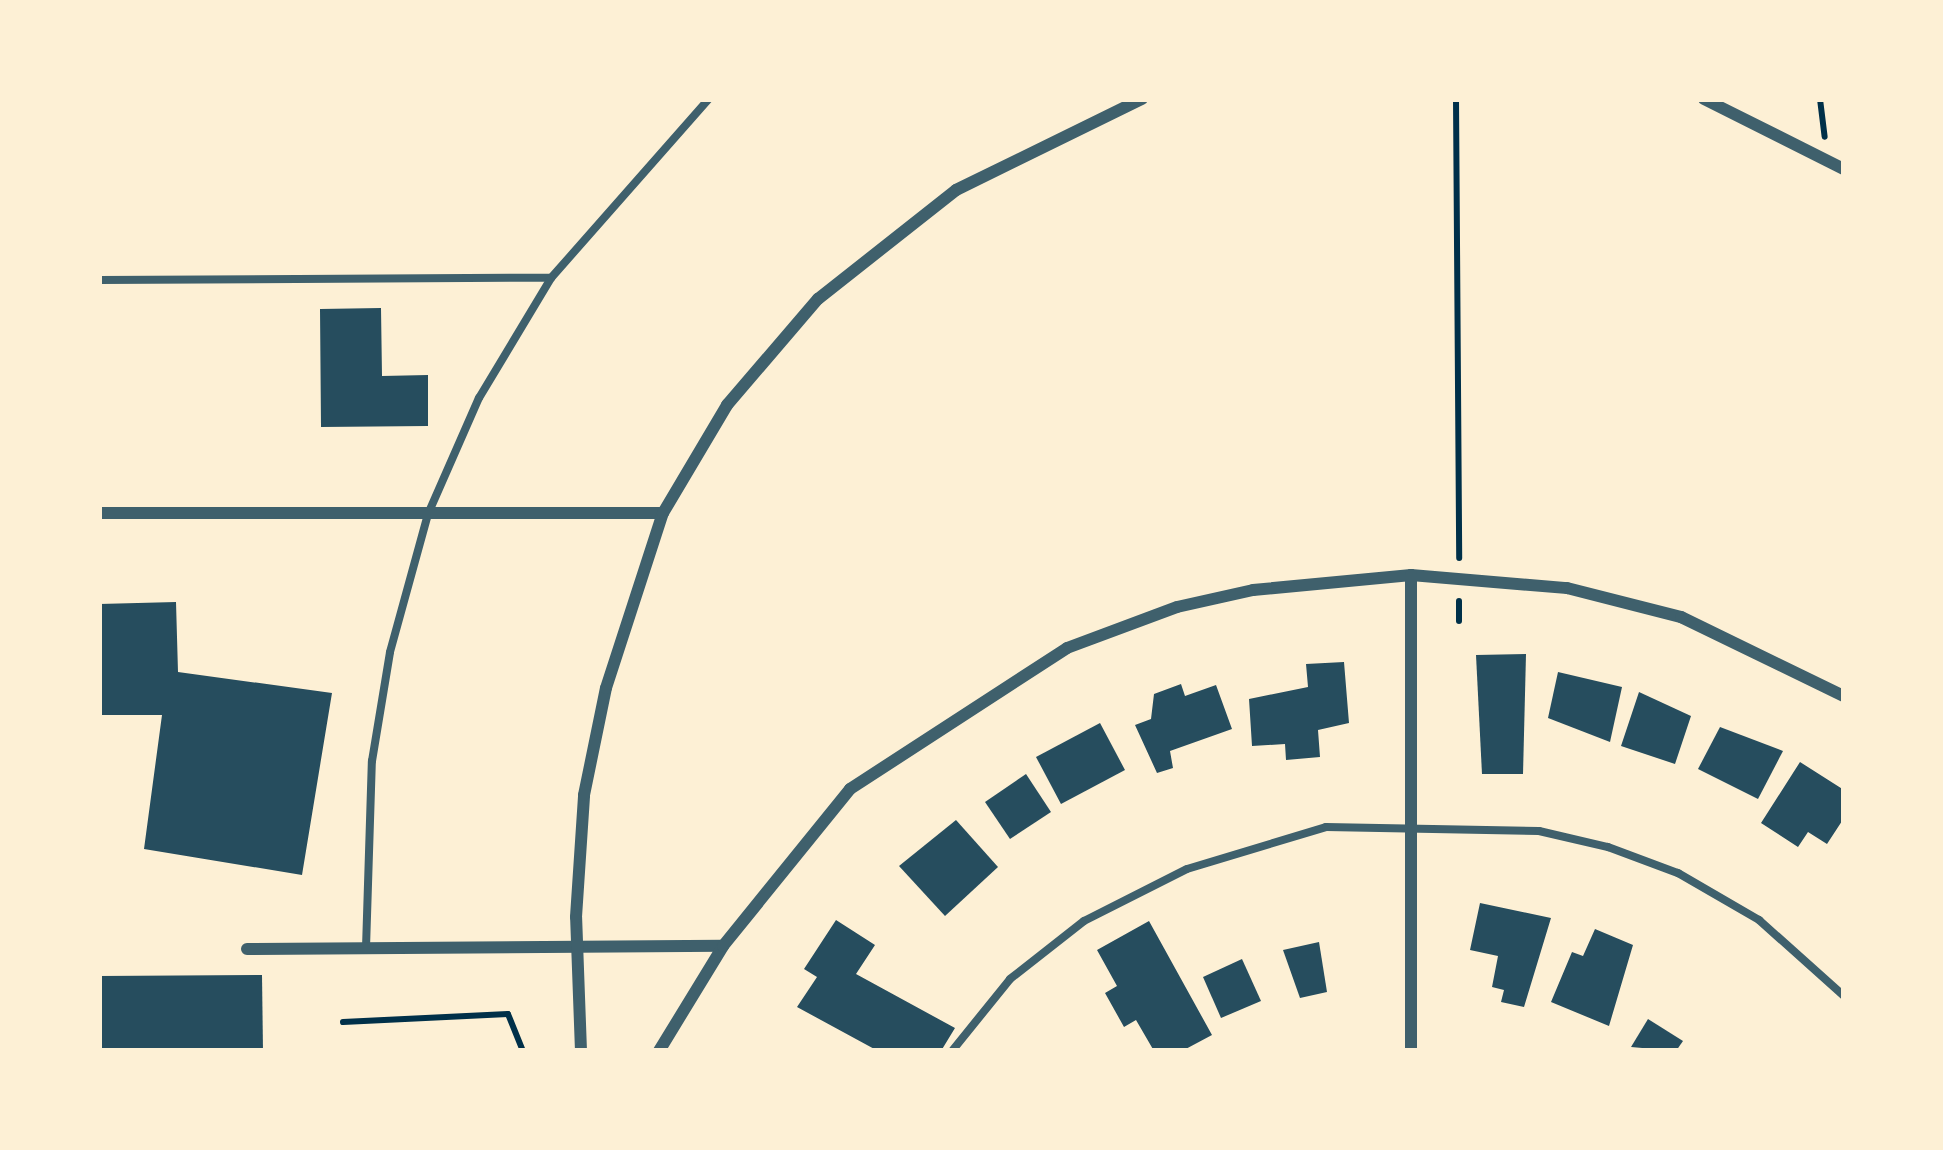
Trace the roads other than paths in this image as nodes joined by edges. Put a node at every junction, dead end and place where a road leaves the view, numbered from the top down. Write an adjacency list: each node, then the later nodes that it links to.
1 (709, 99): 5 (lane)
2 (1142, 99): 8 (street)
3 (1704, 99): 4 (street)
4 (1844, 169)
5 (551, 278): 6 (lane); 9 (lane)
6 (99, 280)
7 (99, 513): 9 (street)
8 (663, 513): 9 (street); 16 (street)
9 (428, 514): 15 (lane)
10 (1411, 575): 11 (street); 12 (street); 13 (street)
11 (1844, 696)
12 (1410, 826): 17 (lane); 20 (lane); 21 (street)
13 (723, 946): 16 (street); 19 (street)
14 (247, 949): 15 (street)
15 (366, 949): 16 (street)
16 (577, 950): 18 (street)
17 (1844, 996)
18 (581, 1051)
19 (659, 1051)
20 (952, 1051)
21 (1411, 1051)

